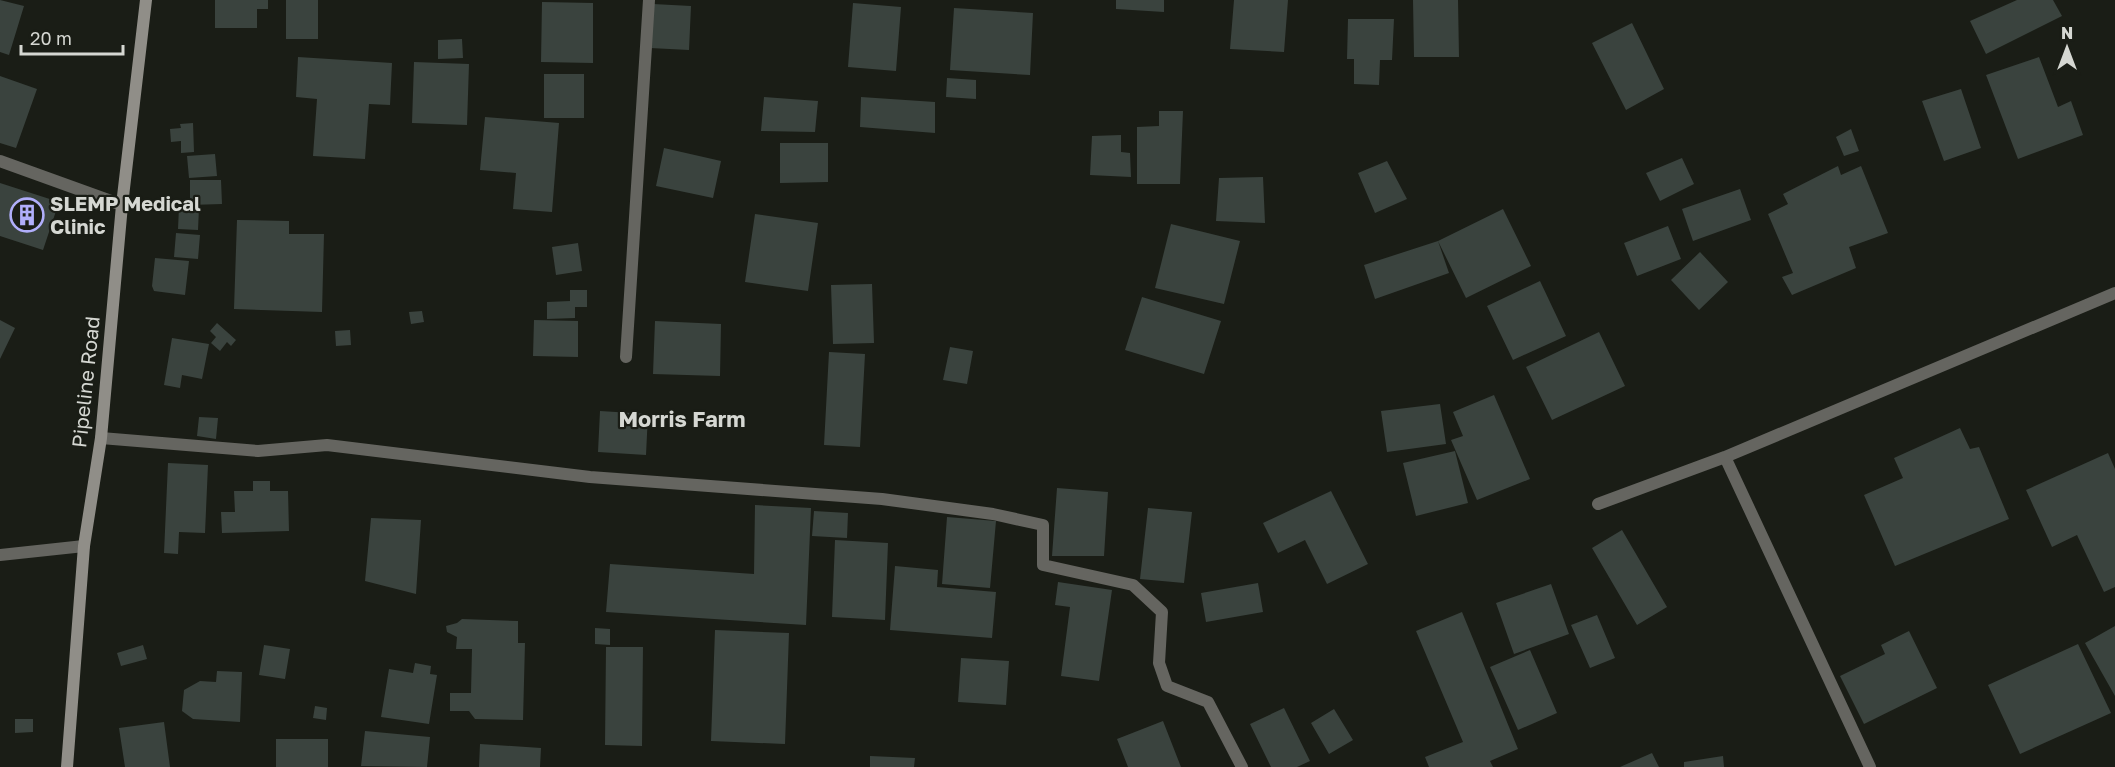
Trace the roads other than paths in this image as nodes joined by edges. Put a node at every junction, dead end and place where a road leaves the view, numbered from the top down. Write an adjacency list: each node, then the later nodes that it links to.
1 (146, 0): 4 (street, Pipeline Road)
2 (648, 0): 6 (street)
3 (0, 160): 4 (street)
4 (122, 205): 7 (street, Pipeline Road)
5 (2115, 293): 8 (street)
6 (626, 357)
7 (101, 438): 10 (street, Pipeline Road); 13 (street)
8 (1725, 457): 9 (street); 14 (street)
9 (1598, 504)
10 (84, 546): 11 (street); 12 (street, Pipeline Road)
11 (0, 555)
12 (67, 767)
13 (1242, 767)
14 (1870, 767)

